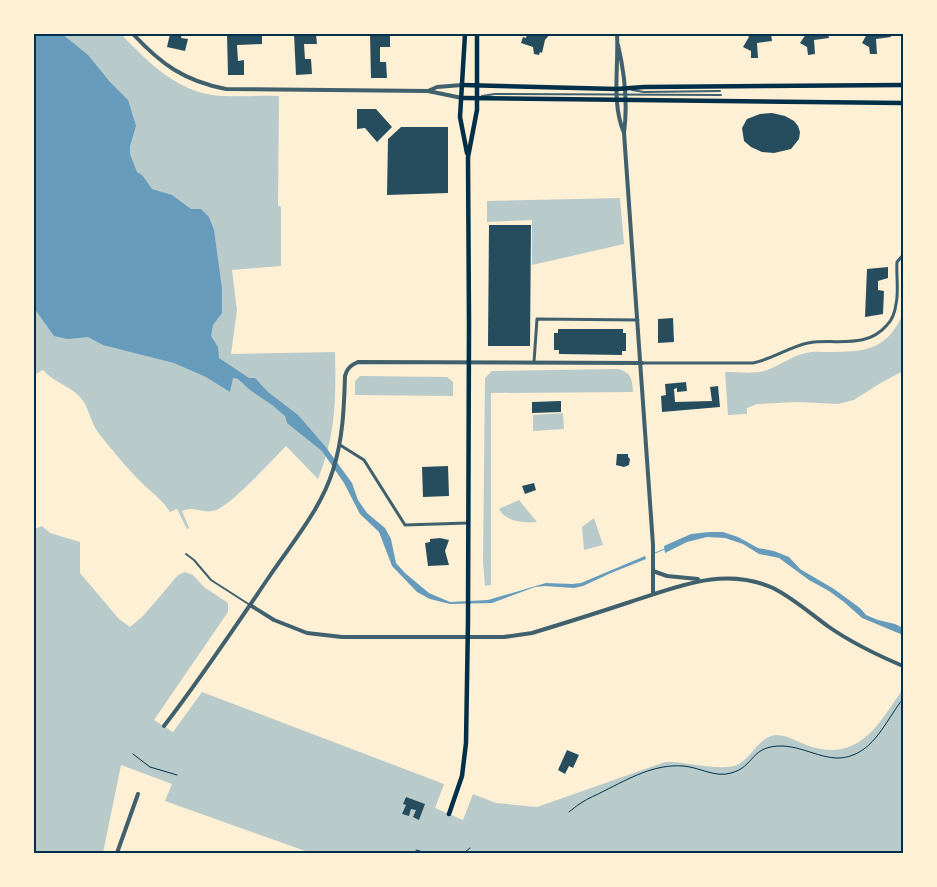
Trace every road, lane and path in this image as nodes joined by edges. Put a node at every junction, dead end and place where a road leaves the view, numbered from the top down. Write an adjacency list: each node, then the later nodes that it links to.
1 (133, 34): 11 (street)
2 (465, 34): 7 (main road)
3 (477, 34): 8 (main road)
4 (617, 34): 5 (street)
5 (618, 45): 9 (street); 10 (street)
6 (903, 85): 10 (main road)
7 (462, 86): 8 (main road); 11 (street); 17 (main road)
8 (478, 86): 9 (main road); 14 (main road)
9 (617, 89): 10 (main road); 15 (street)
10 (626, 89): 12 (lane); 16 (street)
11 (428, 91): 17 (street)
12 (720, 91)
13 (721, 95): 16 (lane)
14 (477, 97): 15 (main road); 17 (main road); 20 (main road)
15 (617, 97): 16 (main road); 19 (street)
16 (626, 97): 18 (main road); 19 (street)
17 (462, 98): 20 (main road)
18 (903, 103)
19 (624, 133): 22 (street)
20 (468, 156): 23 (main road)
21 (903, 255): 25 (street)
22 (638, 320): 24 (street); 25 (street)
23 (469, 362): 24 (street); 26 (street); 27 (main road)
24 (534, 362): 25 (street)
25 (642, 363): 29 (street)
26 (340, 447): 27 (street); 32 (street)
27 (468, 523): 33 (main road)
28 (186, 554): 32 (lane)
29 (653, 570): 30 (street); 31 (street)
30 (703, 580): 31 (street); 34 (street)
31 (653, 594): 33 (street)
32 (250, 605): 33 (street); 36 (street)
33 (467, 636): 41 (main road)
34 (903, 666)
35 (903, 699): 40 (path)
36 (164, 726)
37 (133, 754): 38 (path)
38 (177, 776)
39 (138, 794): 44 (street)
40 (569, 812)
41 (449, 814)
42 (470, 848): 46 (path)
43 (416, 850): 45 (path)
44 (117, 853)
45 (427, 853)
46 (464, 853)

